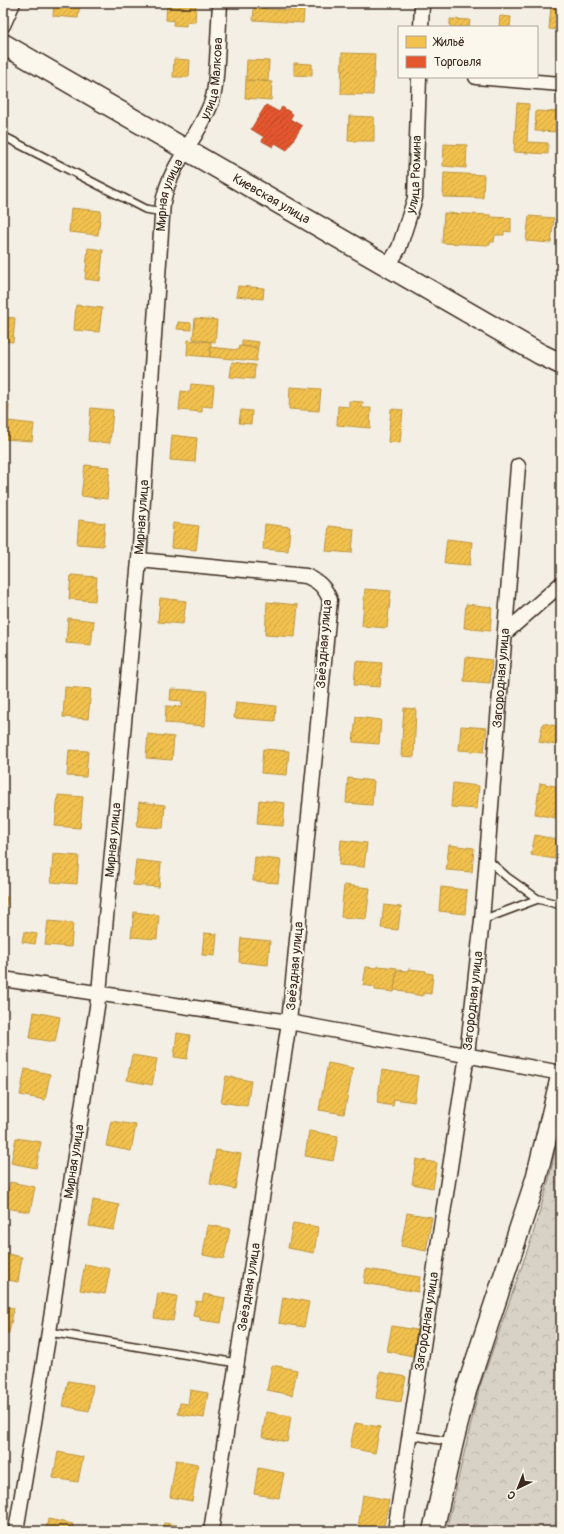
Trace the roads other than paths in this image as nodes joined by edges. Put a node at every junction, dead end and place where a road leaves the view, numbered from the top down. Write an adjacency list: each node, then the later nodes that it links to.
1 (13, 3): 4 (street)
2 (220, 3): 11 (street, улица Малкова)
3 (422, 3): 5 (street)
4 (3, 25)
5 (421, 26)
6 (3, 44): 11 (main road, Киевская улица)
7 (419, 78): 13 (street, улица Рюмина)
8 (488, 78): 9 (street)
9 (561, 84)
10 (3, 136): 12 (lane)
11 (187, 149): 12 (street, Мирная улица); 13 (main road, Киевская улица)
12 (163, 212): 16 (street, Мирная улица)
13 (388, 266): 14 (main road, Киевская улица)
14 (553, 361)
15 (518, 466): 18 (street, Загородная улица)
16 (139, 560): 24 (street, Мирная улица); 25 (street, Звёздная улица)
17 (561, 584): 18 (street)
18 (505, 633): 19 (street, Загородная улица)
19 (488, 860): 20 (lane); 22 (street, Загородная улица)
20 (538, 899): 21 (lane); 22 (lane)
21 (561, 905)
22 (482, 920): 26 (street, Загородная улица)
23 (3, 979): 24 (street)
24 (99, 993): 25 (street); 29 (street, Мирная улица)
25 (289, 1022): 26 (street); 30 (street, Звёздная улица)
26 (467, 1055): 27 (street); 31 (street, Загородная улица)
27 (561, 1073)
28 (561, 1077): 32 (main road)
29 (49, 1332): 30 (lane); 33 (street, Мирная улица)
30 (237, 1363): 34 (street, Звёздная улица)
31 (409, 1435): 32 (lane); 35 (street, Загородная улица)
32 (452, 1442): 36 (main road)
33 (16, 1531)
34 (211, 1531)
35 (395, 1531)
36 (433, 1531)

